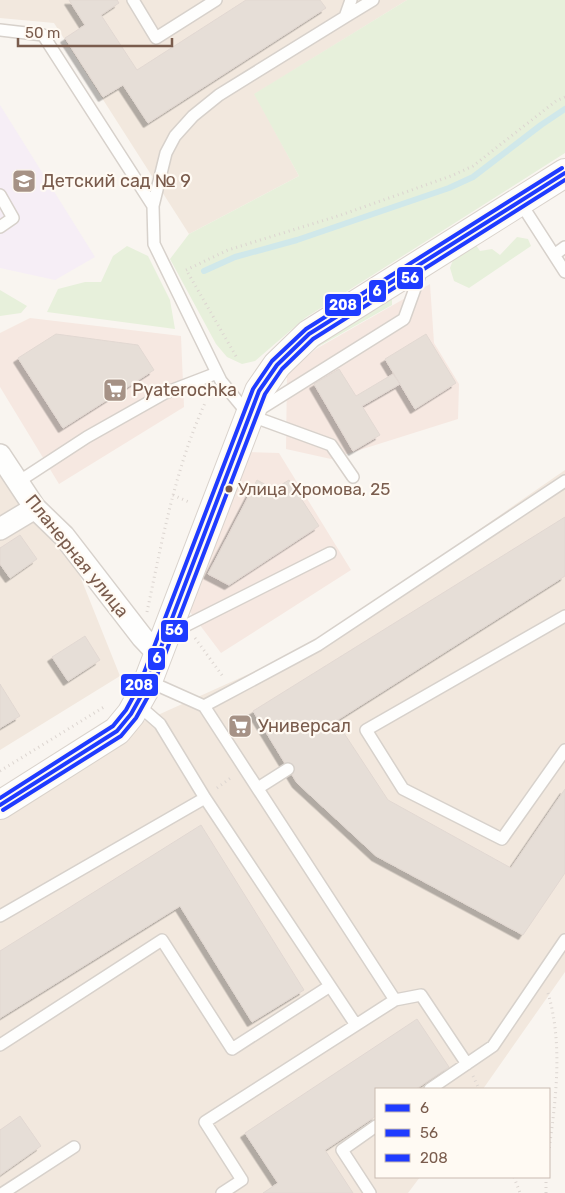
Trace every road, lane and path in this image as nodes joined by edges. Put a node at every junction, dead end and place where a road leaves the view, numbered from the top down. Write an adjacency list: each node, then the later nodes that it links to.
1 (132, 0): 2 (lane)
2 (216, 0)
3 (351, 0): 5 (lane)
4 (373, 0): 5 (lane)
5 (345, 17): 11 (lane)
6 (0, 30): 11 (lane)
7 (565, 97): 17 (path)
8 (565, 173): 10 (main road)
9 (0, 194): 12 (lane)
10 (520, 202): 14 (lane); 15 (main road)
11 (154, 206): 18 (lane)
12 (0, 226)
13 (565, 248): 14 (lane)
14 (554, 255): 16 (lane)
15 (425, 261): 20 (main road); 20 (lane)
16 (565, 272)
17 (237, 358)
18 (217, 373): 20 (lane); 24 (lane)
19 (205, 403): 25 (path)
20 (249, 416): 22 (lane); 31 (main road)
21 (0, 455): 24 (street, Планерная улица)
22 (353, 477)
23 (565, 481): 34 (lane)
24 (18, 482): 27 (street, Планерная улица)
25 (174, 495): 26 (path); 31 (path)
26 (199, 506)
27 (35, 508): 28 (street); 31 (street, Планерная улица)
28 (0, 529)
29 (330, 553): 31 (lane)
30 (565, 616): 35 (lane)
31 (155, 642): 32 (main road)
32 (142, 693): 34 (lane); 40 (lane); 41 (main road)
33 (110, 703): 38 (path)
34 (204, 706): 36 (lane)
35 (565, 750)
36 (244, 767): 39 (lane); 40 (path)
37 (288, 769): 39 (lane)
38 (0, 771)
39 (258, 788): 46 (lane)
40 (205, 798): 42 (lane); 45 (lane)
41 (0, 804)
42 (0, 916)
43 (565, 940): 44 (lane)
44 (543, 974): 49 (lane); 52 (path)
45 (330, 986): 47 (lane); 48 (lane)
46 (395, 1000): 47 (lane); 49 (lane)
47 (356, 1025): 57 (lane)
48 (0, 1045)
49 (466, 1064): 50 (lane)
50 (431, 1088)
51 (375, 1127): 58 (lane)
52 (550, 1142)
53 (74, 1147): 56 (lane)
54 (514, 1178): 59 (path)
55 (546, 1178): 60 (path)
56 (3, 1193)
57 (222, 1193)
58 (370, 1193)
59 (520, 1193)
60 (546, 1193)

